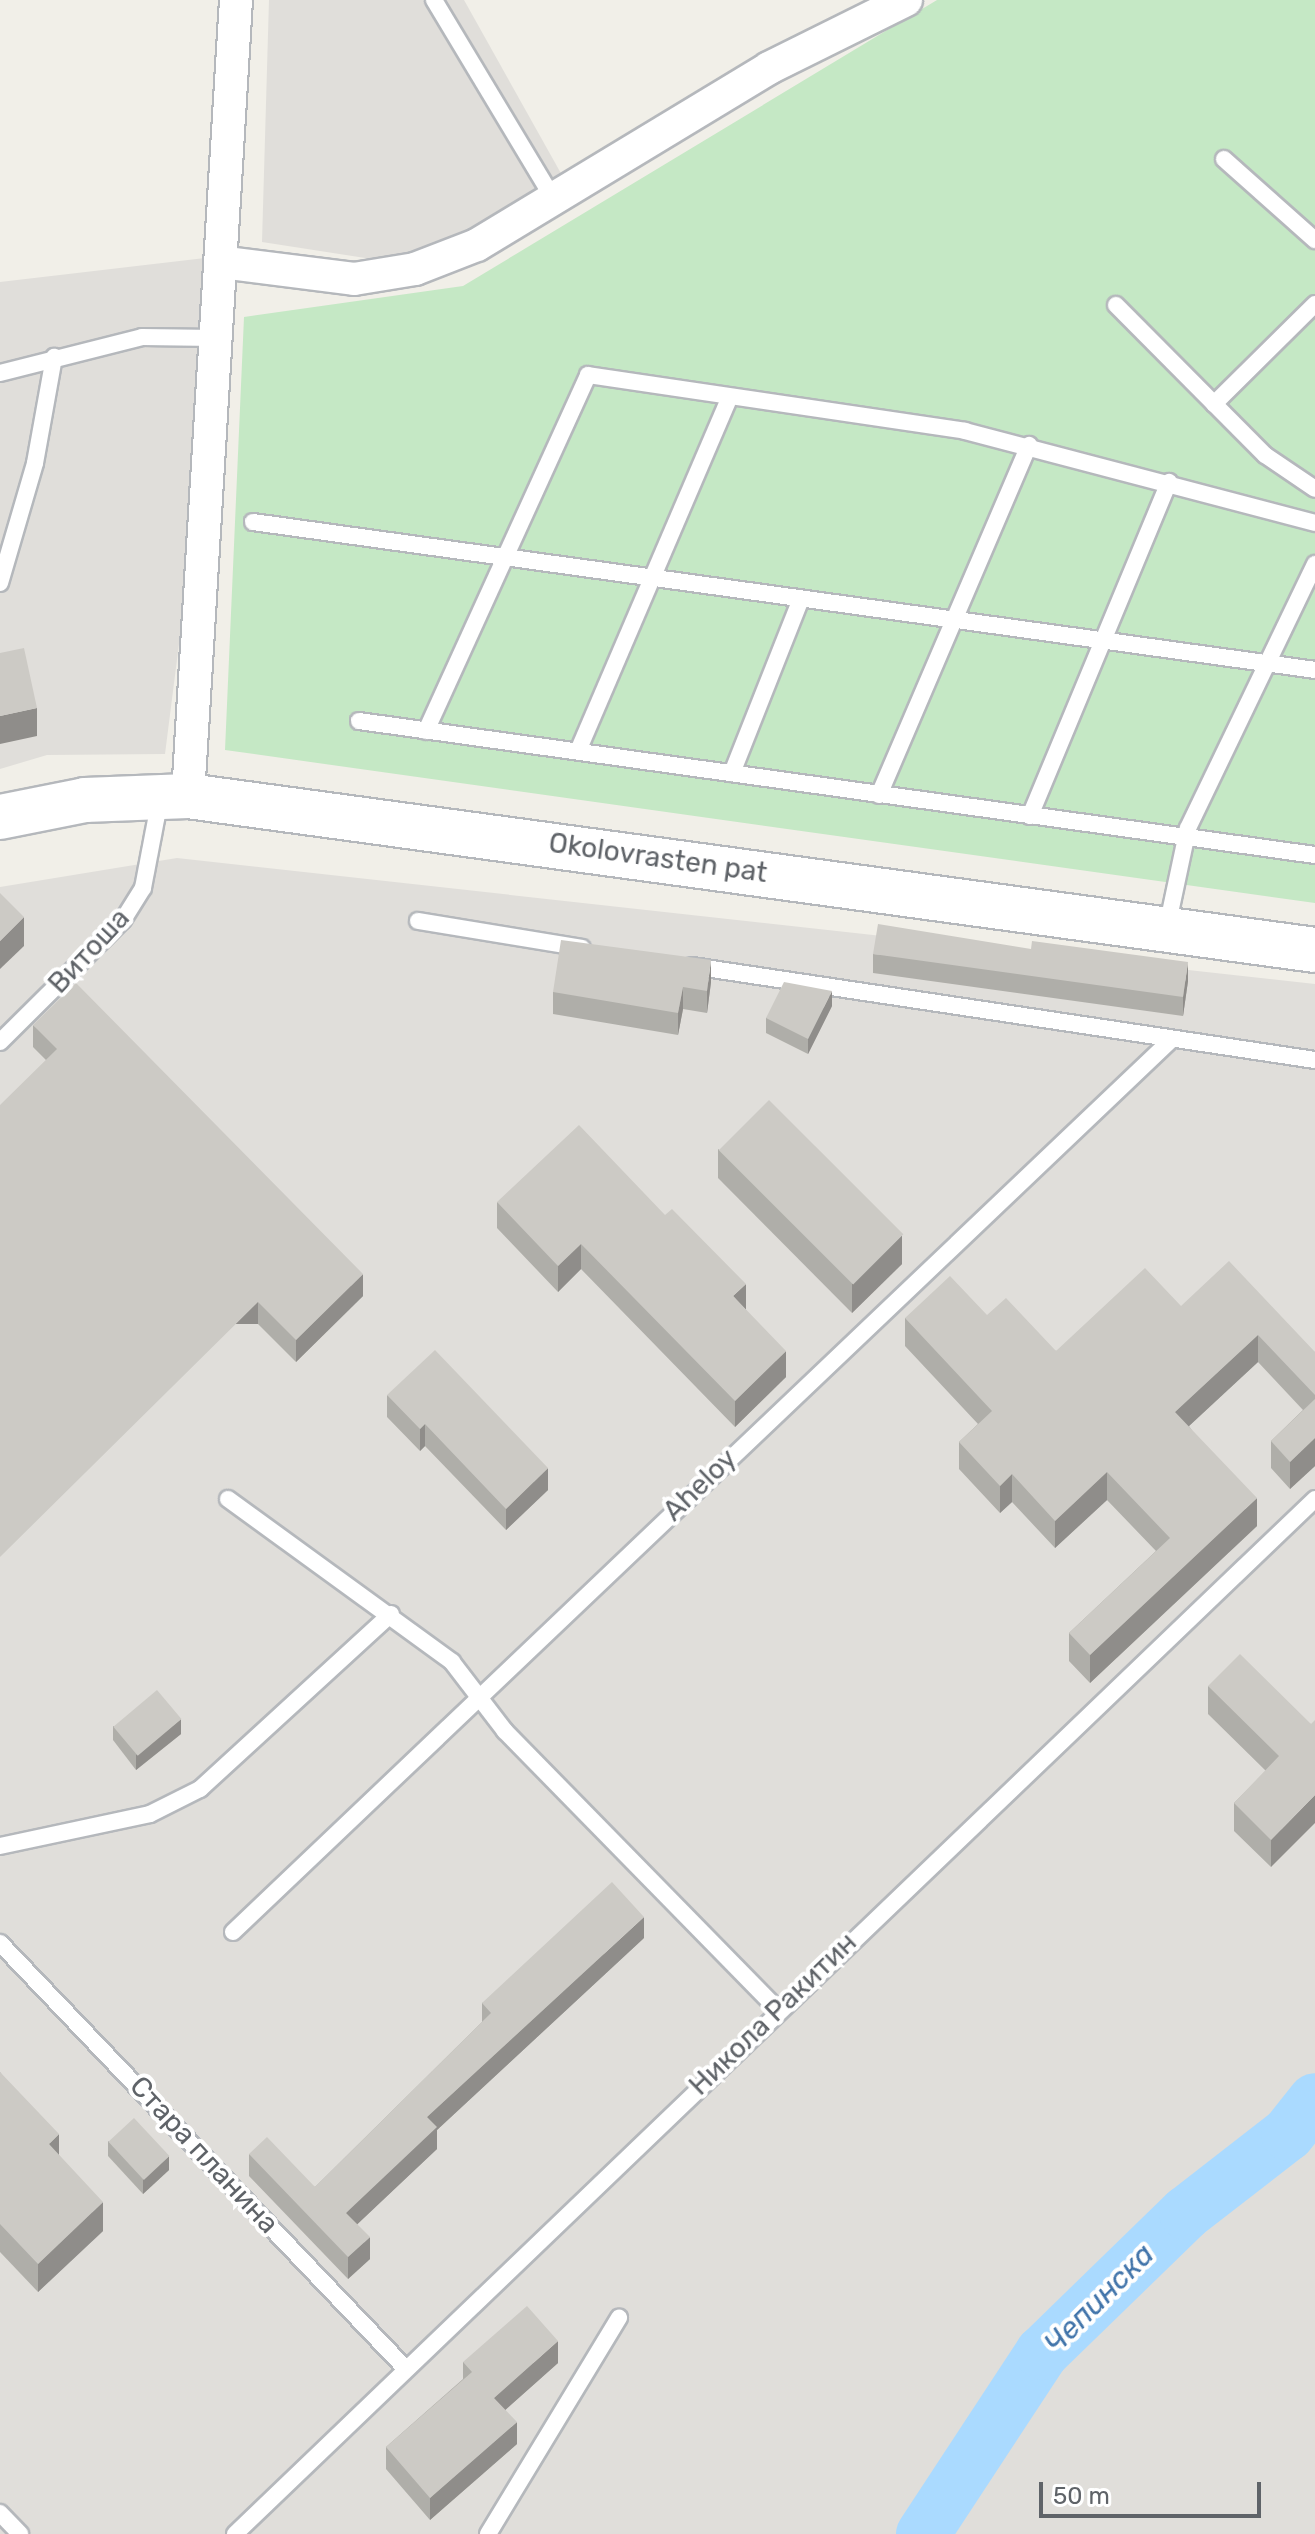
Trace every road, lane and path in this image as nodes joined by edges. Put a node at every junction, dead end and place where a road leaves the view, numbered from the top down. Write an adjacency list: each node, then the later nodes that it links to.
1 (236, 0): 7 (street)
2 (434, 0): 5 (lane)
3 (906, 0): 5 (street)
4 (1224, 159): 6 (lane)
5 (553, 198): 7 (street)
6 (1315, 240)
7 (220, 262): 10 (street)
8 (1315, 304): 14 (lane)
9 (1116, 305): 14 (lane)
10 (216, 338): 11 (lane); 34 (street)
11 (54, 357): 12 (lane); 23 (lane)
12 (0, 373)
13 (730, 397): 15 (lane); 20 (lane); 22 (lane)
14 (1214, 404): 17 (lane)
15 (1029, 445): 16 (lane); 25 (lane)
16 (1169, 482): 19 (lane); 26 (lane)
17 (1315, 489)
18 (253, 522): 20 (lane)
19 (1315, 523)
20 (501, 557): 22 (lane); 30 (lane)
21 (1315, 564): 27 (lane)
22 (652, 578): 24 (lane); 31 (lane)
23 (0, 583)
24 (801, 599): 25 (lane); 32 (lane)
25 (954, 620): 26 (lane); 33 (lane)
26 (1103, 640): 27 (lane); 35 (lane)
27 (1262, 663): 28 (lane); 37 (lane)
28 (1315, 670)
29 (359, 721): 30 (lane)
30 (426, 731): 31 (lane)
31 (578, 751): 32 (lane)
32 (732, 773): 33 (lane)
33 (879, 795): 35 (lane)
34 (174, 796): 36 (street, Okolovrasten pat); 40 (street, Okolovrasten pat); 45 (lane, Витоша)
35 (1030, 816): 37 (lane)
36 (0, 817)
37 (1185, 837): 38 (lane); 40 (lane)
38 (1315, 855)
39 (418, 921): 42 (lane)
40 (1167, 929): 41 (street, Okolovrasten pat)
41 (1315, 950)
42 (599, 951)
43 (675, 964): 44 (lane)
44 (1171, 1040): 46 (lane); 50 (lane, Aheloy)
45 (0, 1042)
46 (1315, 1060)
47 (228, 1499): 49 (lane)
48 (1315, 1499): 54 (lane, Никола Ракитин)
49 (391, 1614): 50 (lane); 51 (lane)
50 (484, 1697): 52 (lane, Aheloy); 54 (lane)
51 (0, 1846)
52 (233, 1932)
53 (0, 1943): 56 (lane, Стара планина)
54 (778, 2010): 56 (lane, Никола Ракитин)
55 (619, 2318): 60 (lane)
56 (406, 2369): 59 (lane, Никола Ракитин)
57 (0, 2513): 58 (lane)
58 (20, 2534)
59 (235, 2534)
60 (488, 2534)

